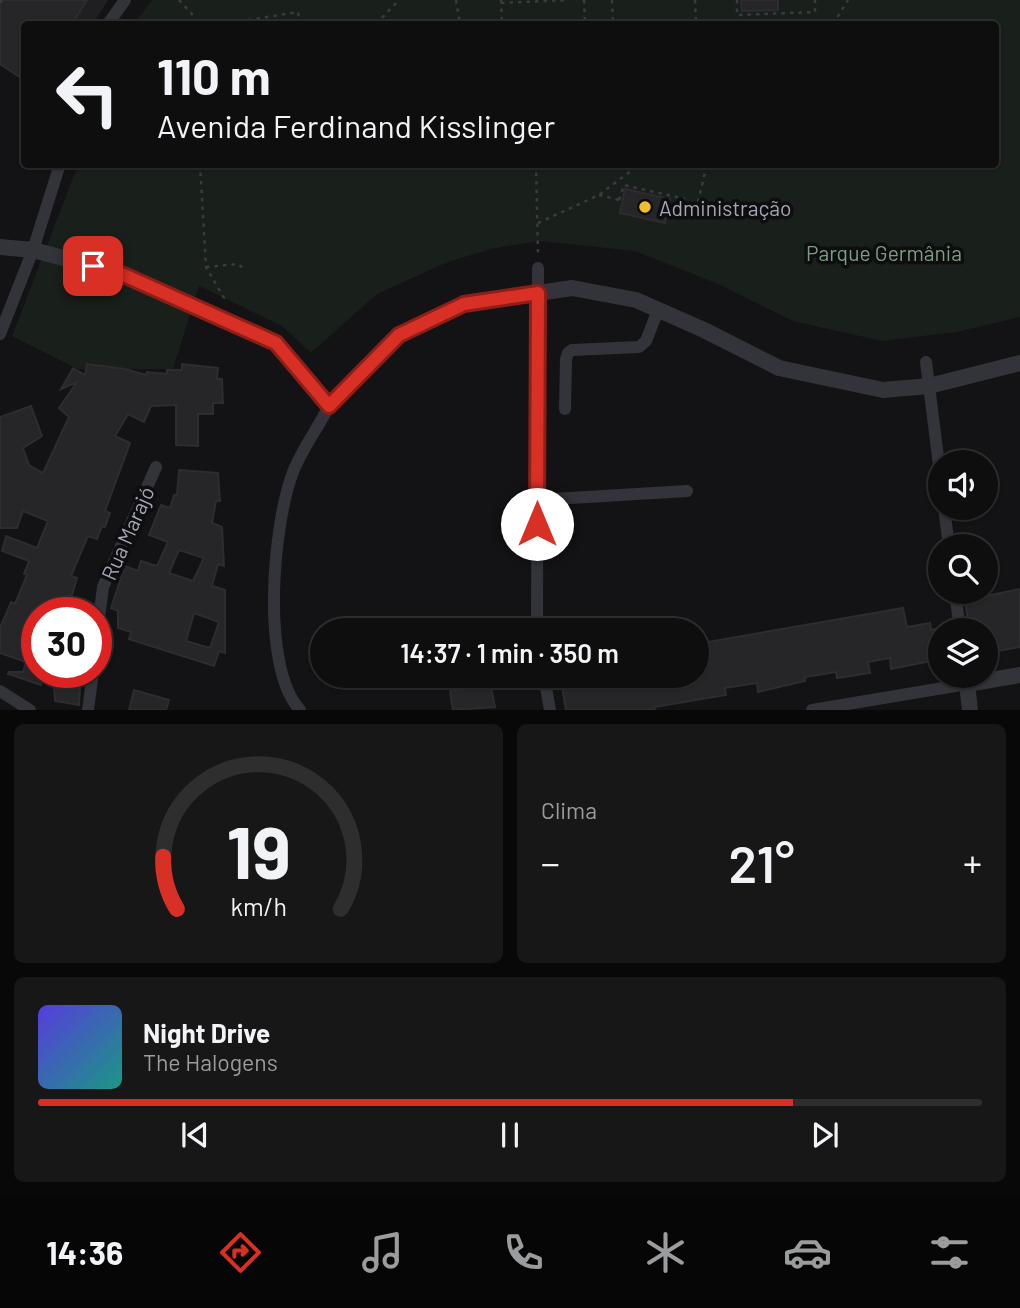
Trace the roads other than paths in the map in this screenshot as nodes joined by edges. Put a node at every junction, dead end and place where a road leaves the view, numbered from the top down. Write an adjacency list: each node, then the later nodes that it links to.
1 (125, 0): 2 (street)
2 (110, 21)
3 (59, 168): 5 (street)
4 (0, 247): 5 (street)
5 (33, 250): 9 (street); 13 (street)
6 (538, 268): 7 (street)
7 (538, 293): 8 (street); 13 (street); 18 (street)
8 (658, 310): 12 (street); 14 (street)
9 (0, 334)
10 (926, 362): 12 (street)
11 (1020, 363): 12 (street)
12 (929, 386): 15 (street)
13 (329, 406): 30 (street)
14 (565, 409)
15 (937, 450)
16 (156, 467): 19 (street, Rua Marajó)
17 (687, 491): 18 (street)
18 (537, 500): 20 (street)
19 (102, 597)
20 (537, 618)
21 (1020, 675): 22 (street)
22 (998, 677)
23 (928, 687): 32 (street)
24 (91, 688): 29 (street)
25 (546, 688): 31 (street)
26 (967, 688): 33 (street)
27 (0, 691): 28 (street)
28 (30, 709)
29 (88, 709)
30 (300, 709)
31 (550, 709)
32 (812, 709)
33 (970, 709)

